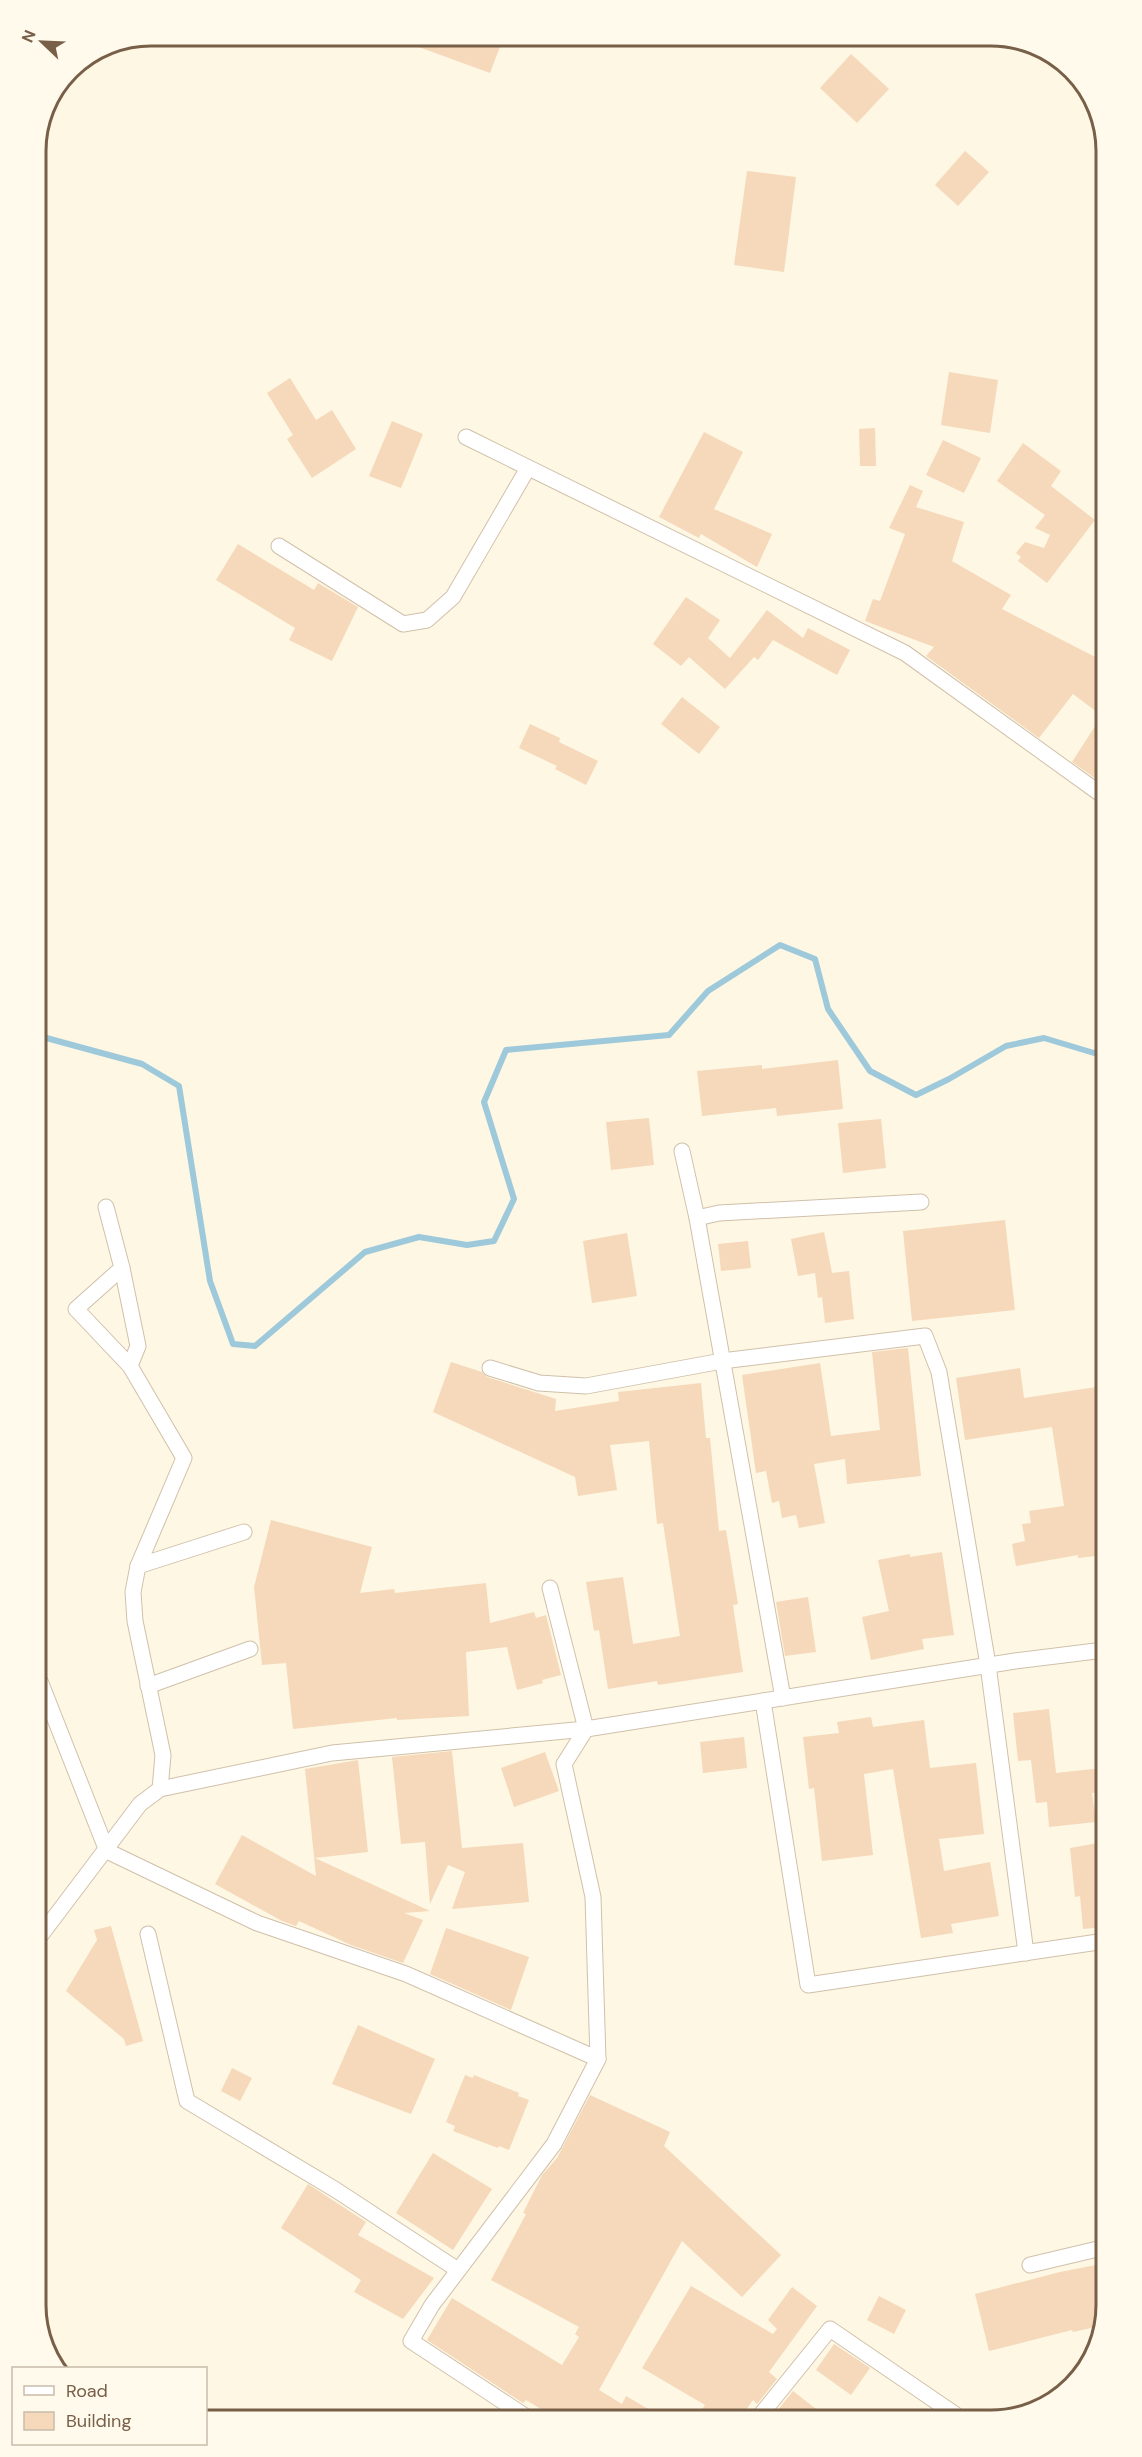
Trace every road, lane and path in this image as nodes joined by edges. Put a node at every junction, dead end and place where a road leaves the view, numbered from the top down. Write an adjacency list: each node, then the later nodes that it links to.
1 (466, 437): 2 (street)
2 (528, 468): 3 (street); 4 (street)
3 (279, 546)
4 (1096, 791)
5 (682, 1151): 8 (street)
6 (921, 1202): 8 (street)
7 (106, 1207): 9 (street)
8 (697, 1218): 10 (street)
9 (123, 1268): 11 (street); 11 (street)
10 (722, 1361): 12 (street); 18 (street); 21 (street)
11 (130, 1366): 14 (street)
12 (490, 1368)
13 (244, 1532): 14 (street)
14 (138, 1566): 19 (street)
15 (550, 1588): 23 (street)
16 (250, 1649): 19 (street)
17 (1096, 1651): 18 (street)
18 (988, 1665): 21 (street); 29 (street)
19 (148, 1686): 24 (street)
20 (46, 1697): 25 (street)
21 (783, 1698): 22 (street)
22 (763, 1701): 23 (street); 29 (street)
23 (586, 1730): 24 (street); 30 (street)
24 (160, 1789): 25 (street)
25 (107, 1851): 26 (street); 30 (street)
26 (46, 1928)
27 (148, 1934): 33 (street)
28 (1096, 1942): 29 (street)
29 (1026, 1953)
30 (598, 2060): 33 (street)
31 (1096, 2249): 32 (street)
32 (1030, 2265)
33 (458, 2270): 34 (street)
34 (516, 2410)
35 (765, 2410): 36 (street)
36 (949, 2410)

